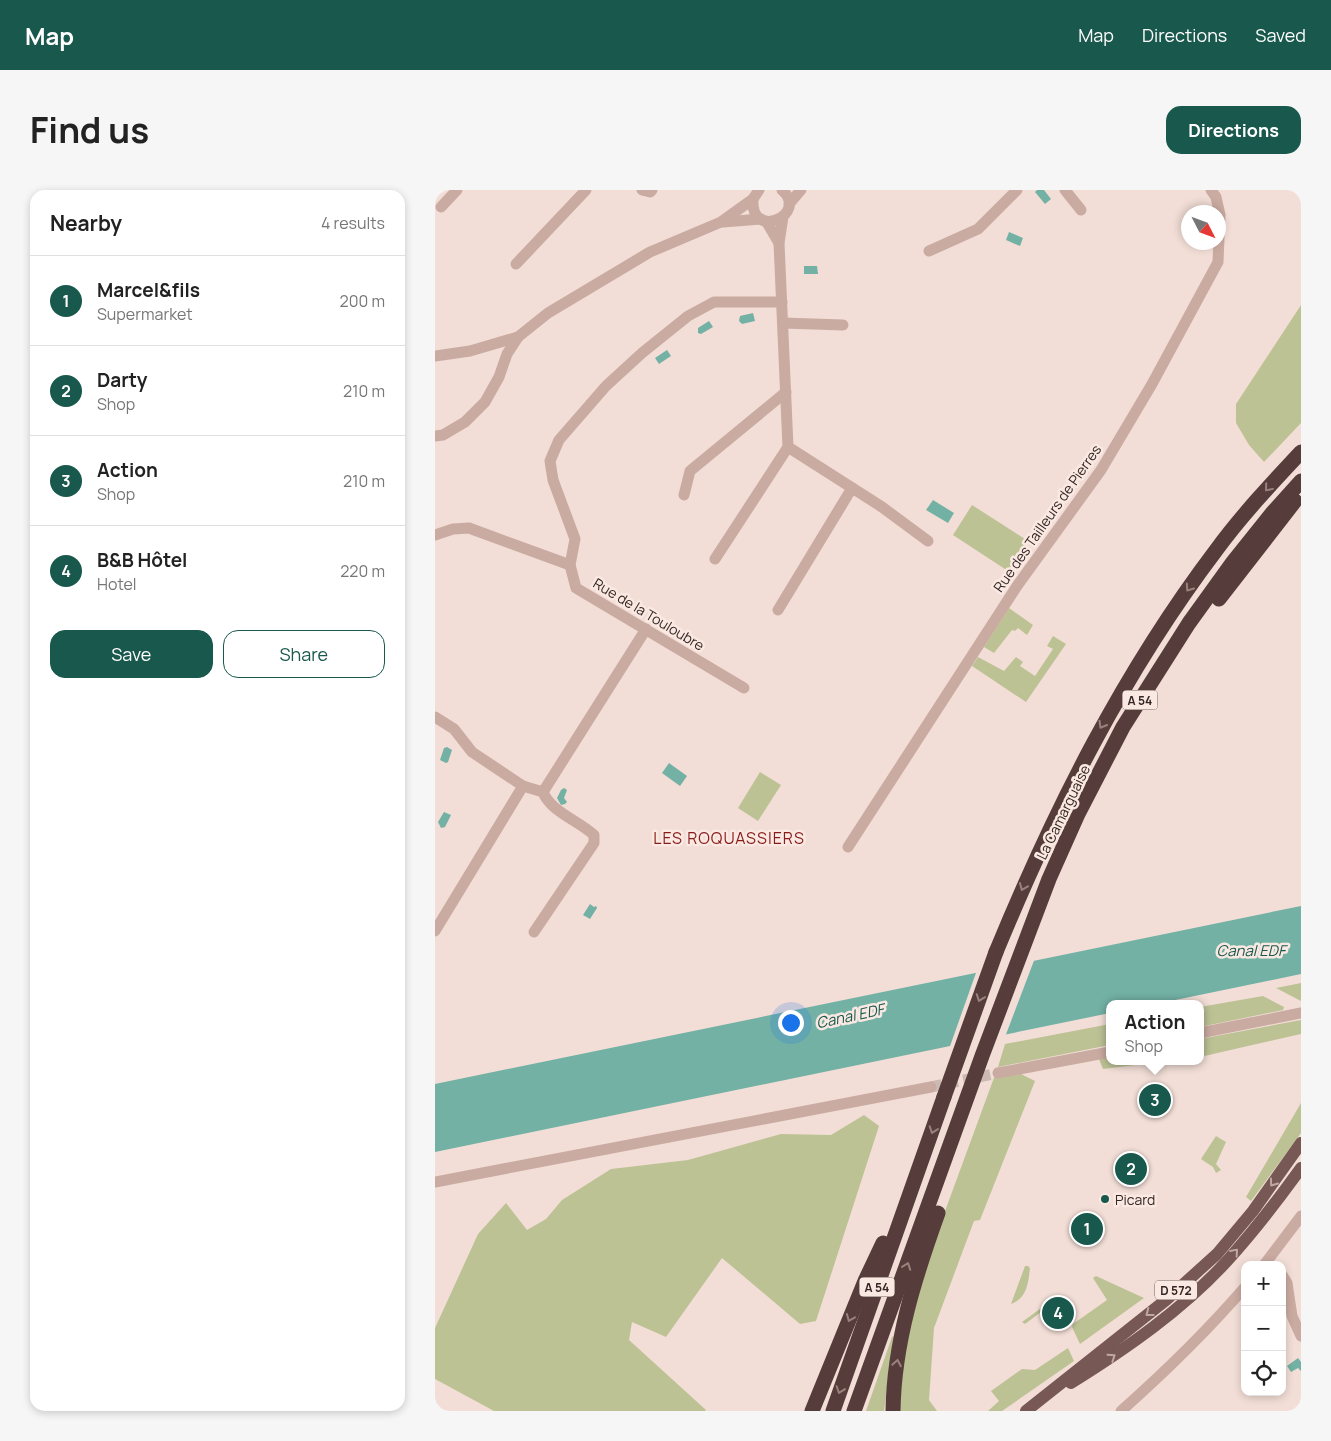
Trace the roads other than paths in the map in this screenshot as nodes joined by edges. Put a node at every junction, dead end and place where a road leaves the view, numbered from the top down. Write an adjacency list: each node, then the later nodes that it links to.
1 (457, 190): 12 (street)
2 (642, 190): 3 (street)
3 (652, 190)
4 (782, 190): 11 (street)
5 (801, 190): 11 (street)
6 (1017, 190): 18 (street)
7 (1065, 190): 13 (street)
8 (1211, 190): 43 (street, Rue des Tailleurs de Pierres)
9 (583, 191): 19 (street)
10 (756, 195): 15 (street); 16 (street)
11 (789, 204): 14 (street)
12 (441, 207)
13 (1081, 210)
14 (783, 217): 15 (street); 17 (street)
15 (763, 220): 16 (street); 17 (street)
16 (721, 222): 23 (street)
17 (779, 243): 20 (street)
18 (929, 251)
19 (516, 264)
20 (782, 302): 21 (street); 36 (street, Rue de la Touloubre)
21 (783, 323): 22 (street); 25 (street)
22 (843, 325)
23 (518, 337): 24 (street); 26 (street)
24 (435, 356)
25 (786, 392): 27 (street); 32 (street)
26 (435, 436)
27 (788, 447): 30 (street); 35 (street)
28 (1301, 452): 53 (highway, La Camarguaise / A 54, one-way to 53, bridge)
29 (1301, 481): 46 (highway, La Camarguaise / A 54)
30 (852, 488): 34 (street); 37 (street)
31 (1301, 494): 46 (highway)
32 (684, 495)
33 (435, 535): 36 (street)
34 (928, 540)
35 (715, 560)
36 (570, 565): 38 (street, Rue de la Touloubre)
37 (778, 610)
38 (646, 629): 39 (street, Rue de la Touloubre); 42 (street)
39 (744, 688)
40 (435, 717): 41 (street)
41 (523, 786): 42 (street); 44 (street)
42 (543, 792): 45 (street)
43 (849, 847)
44 (435, 931)
45 (534, 932)
46 (1029, 945): 56 (highway, A 54)
47 (1301, 1013): 48 (street)
48 (1204, 1033)
49 (1106, 1053): 50 (street)
50 (998, 1073)
51 (931, 1087): 55 (street)
52 (1301, 1143): 66 (main road, D 572, one-way to 66)
53 (921, 1163): 62 (highway, one-way to 62); 63 (highway, A 54, one-way to 63)
54 (1301, 1168): 66 (main road, D 572, one-way to 54)
55 (435, 1182)
56 (935, 1206): 64 (highway, A 54, one-way to 56); 65 (highway, one-way to 56)
57 (1301, 1216): 58 (street)
58 (1271, 1261)
59 (1286, 1281): 61 (street)
60 (1241, 1292): 67 (street)
61 (1301, 1336)
62 (812, 1411)
63 (833, 1411)
64 (854, 1411)
65 (893, 1411)
66 (1026, 1411)
67 (1121, 1411)

